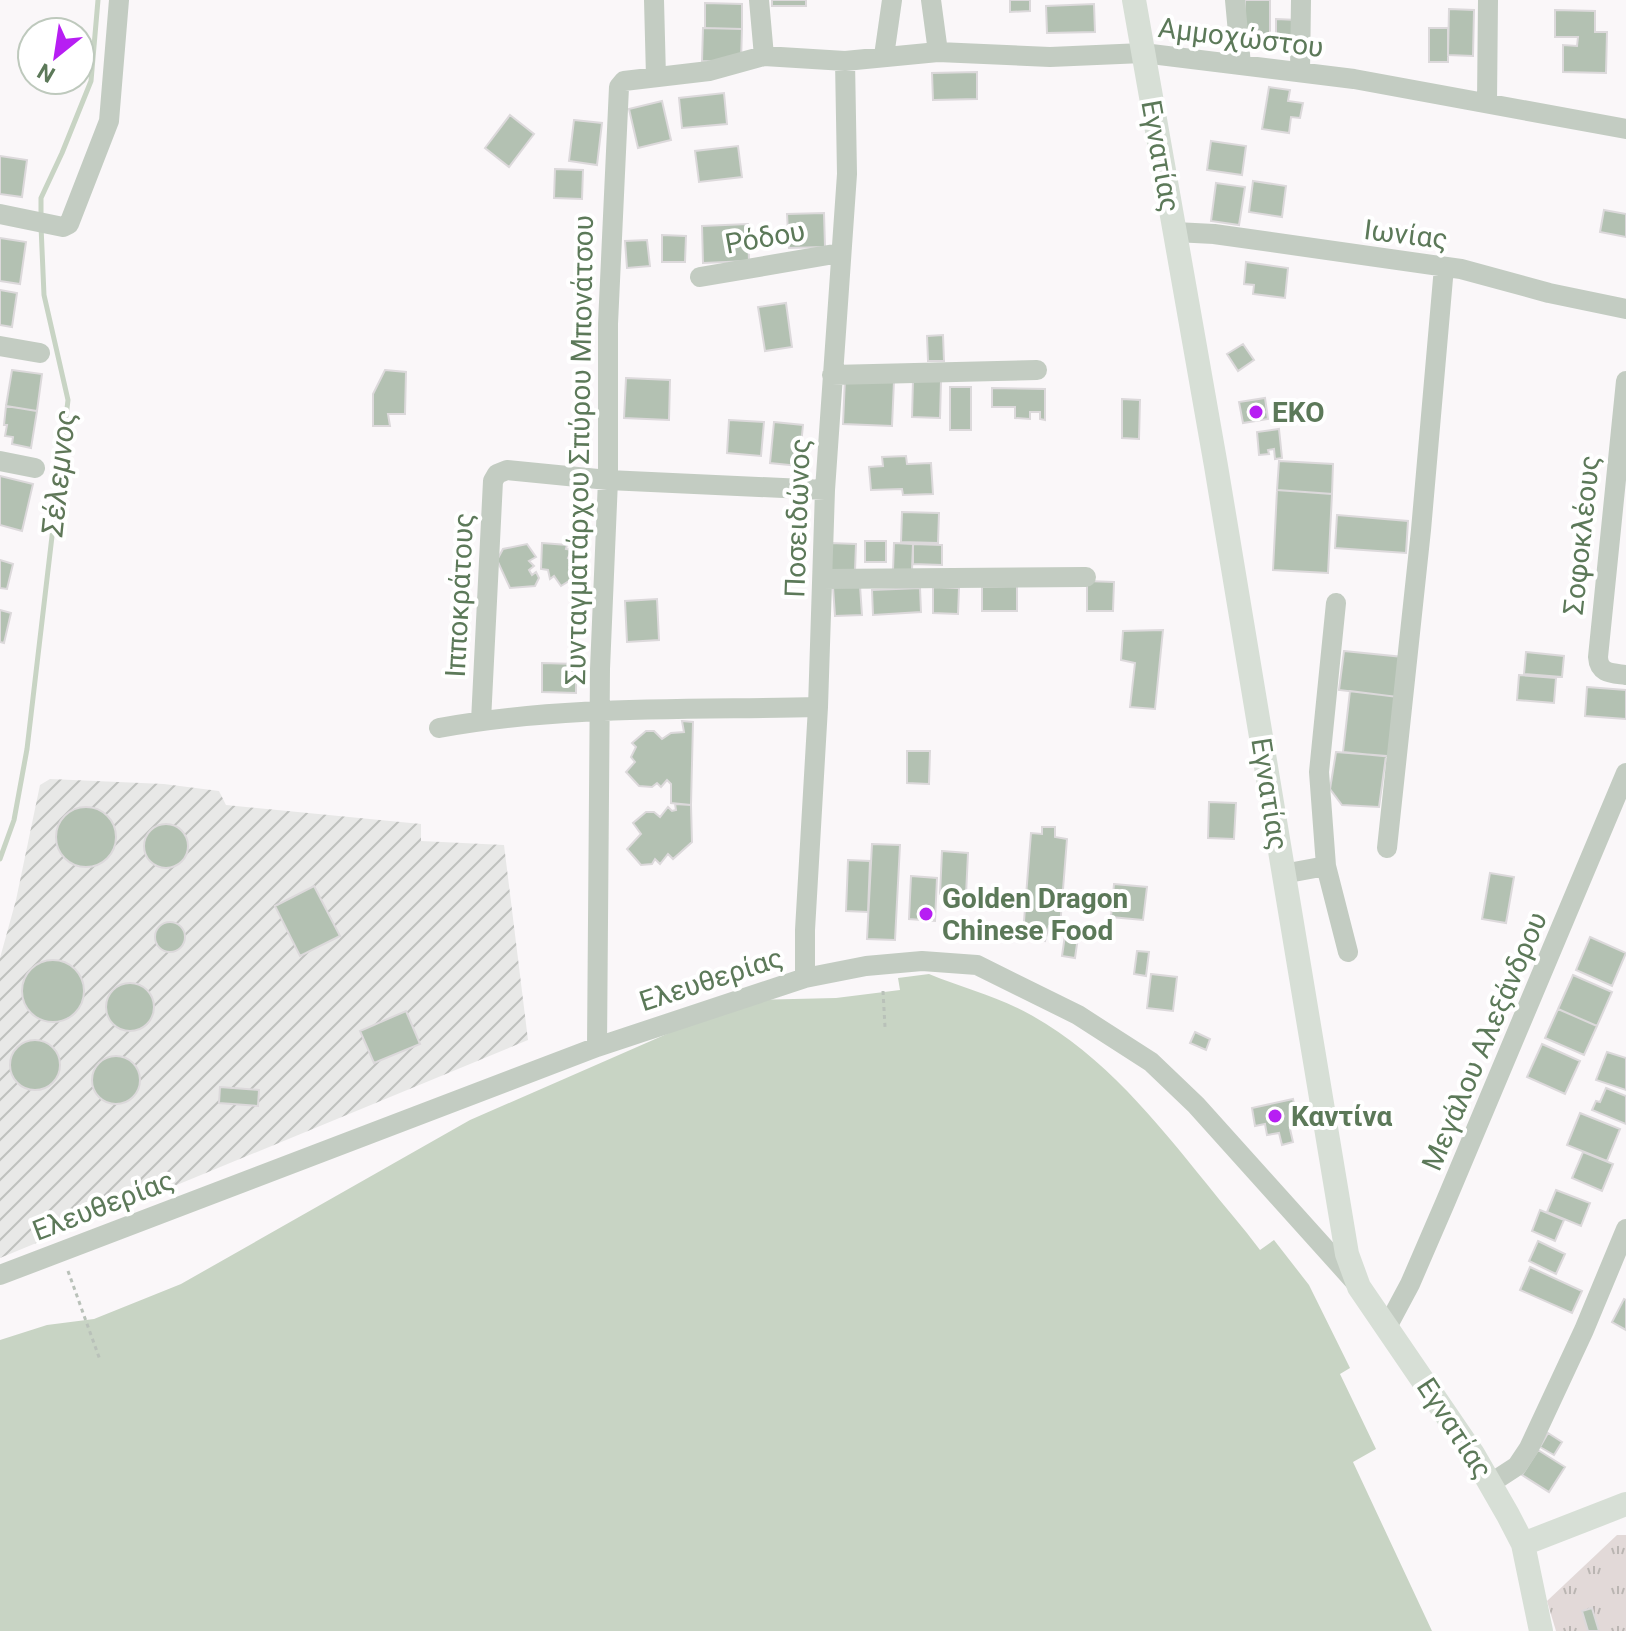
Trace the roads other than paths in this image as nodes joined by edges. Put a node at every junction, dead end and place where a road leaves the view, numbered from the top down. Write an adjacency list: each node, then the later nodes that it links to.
1 (119, 0): 20 (street)
2 (654, 0): 17 (street)
3 (759, 0): 12 (street)
4 (892, 0): 13 (street)
5 (931, 0): 10 (street)
6 (1134, 0): 11 (main road, Εγνατίας)
7 (1235, 0): 15 (street)
8 (1301, 0): 16 (street)
9 (1488, 0): 18 (street)
10 (938, 52): 11 (street, Αμμοχώστου); 13 (street, Αμμοχώστου)
11 (1143, 53): 15 (street, Αμμοχώστου); 21 (main road, Εγνατίας)
12 (764, 56): 14 (street, Συνταγματάρχου Σπύρου Μπονάτσου); 17 (street, Συνταγματάρχου Σπύρου Μπονάτσου)
13 (884, 56): 14 (street, Αμμοχώστου)
14 (845, 61): 22 (street, Ποσειδώνος)
15 (1241, 65): 16 (street, Αμμοχώστου)
16 (1300, 72): 18 (street, Αμμοχώστου)
17 (656, 77): 33 (street, Συνταγματάρχου Σπύρου Μπονάτσου)
18 (1487, 102): 19 (street, Αμμοχώστου)
19 (1626, 129)
20 (0, 214)
21 (1175, 232): 23 (street, Ιωνίας); 46 (main road, Εγνατίας)
22 (840, 253): 24 (street, Ρόδου); 29 (street, Ποσειδώνος)
23 (1444, 267): 25 (street, Ιωνίας); 44 (street)
24 (700, 277)
25 (1626, 309)
26 (0, 346): 27 (street)
27 (40, 353)
28 (1037, 370): 29 (street)
29 (832, 375): 34 (street, Ποσειδώνος)
30 (1626, 381): 38 (street, Σοφοκλέους)
31 (0, 461): 32 (street)
32 (35, 468)
33 (608, 480): 34 (street); 40 (street, Συνταγματάρχου Σπύρου Μπονάτσου); 41 (street, Ιπποκράτους)
34 (825, 490): 36 (street, Ποσειδώνος)
35 (1086, 577): 36 (street)
36 (823, 579): 39 (street, Ποσειδώνος)
37 (1336, 603): 45 (street)
38 (1626, 675)
39 (818, 707): 40 (street); 48 (street, Ποσειδώνος)
40 (601, 712): 41 (street); 49 (street, Συνταγματάρχου Σπύρου Μπονάτσου)
41 (481, 721): 42 (street)
42 (439, 728)
43 (1626, 773): 53 (street, Μεγάλου Αλεξάνδρου)
44 (1387, 848)
45 (1326, 866): 46 (street); 47 (street)
46 (1283, 874): 52 (main road, Εγνατίας)
47 (1348, 952)
48 (805, 978): 49 (street, Ελευθερίας); 52 (street, Ελευθερίας)
49 (597, 1047): 51 (street, Ελευθερίας)
50 (1626, 1229): 54 (street)
51 (0, 1275)
52 (1359, 1287): 53 (main road, Εγνατίας)
53 (1387, 1327): 54 (main road, Εγνατίας)
54 (1491, 1483): 56 (main road, Εγνατίας)
55 (1626, 1504): 56 (main road)
56 (1523, 1544): 57 (main road, Εγνατίας)
57 (1541, 1631)

